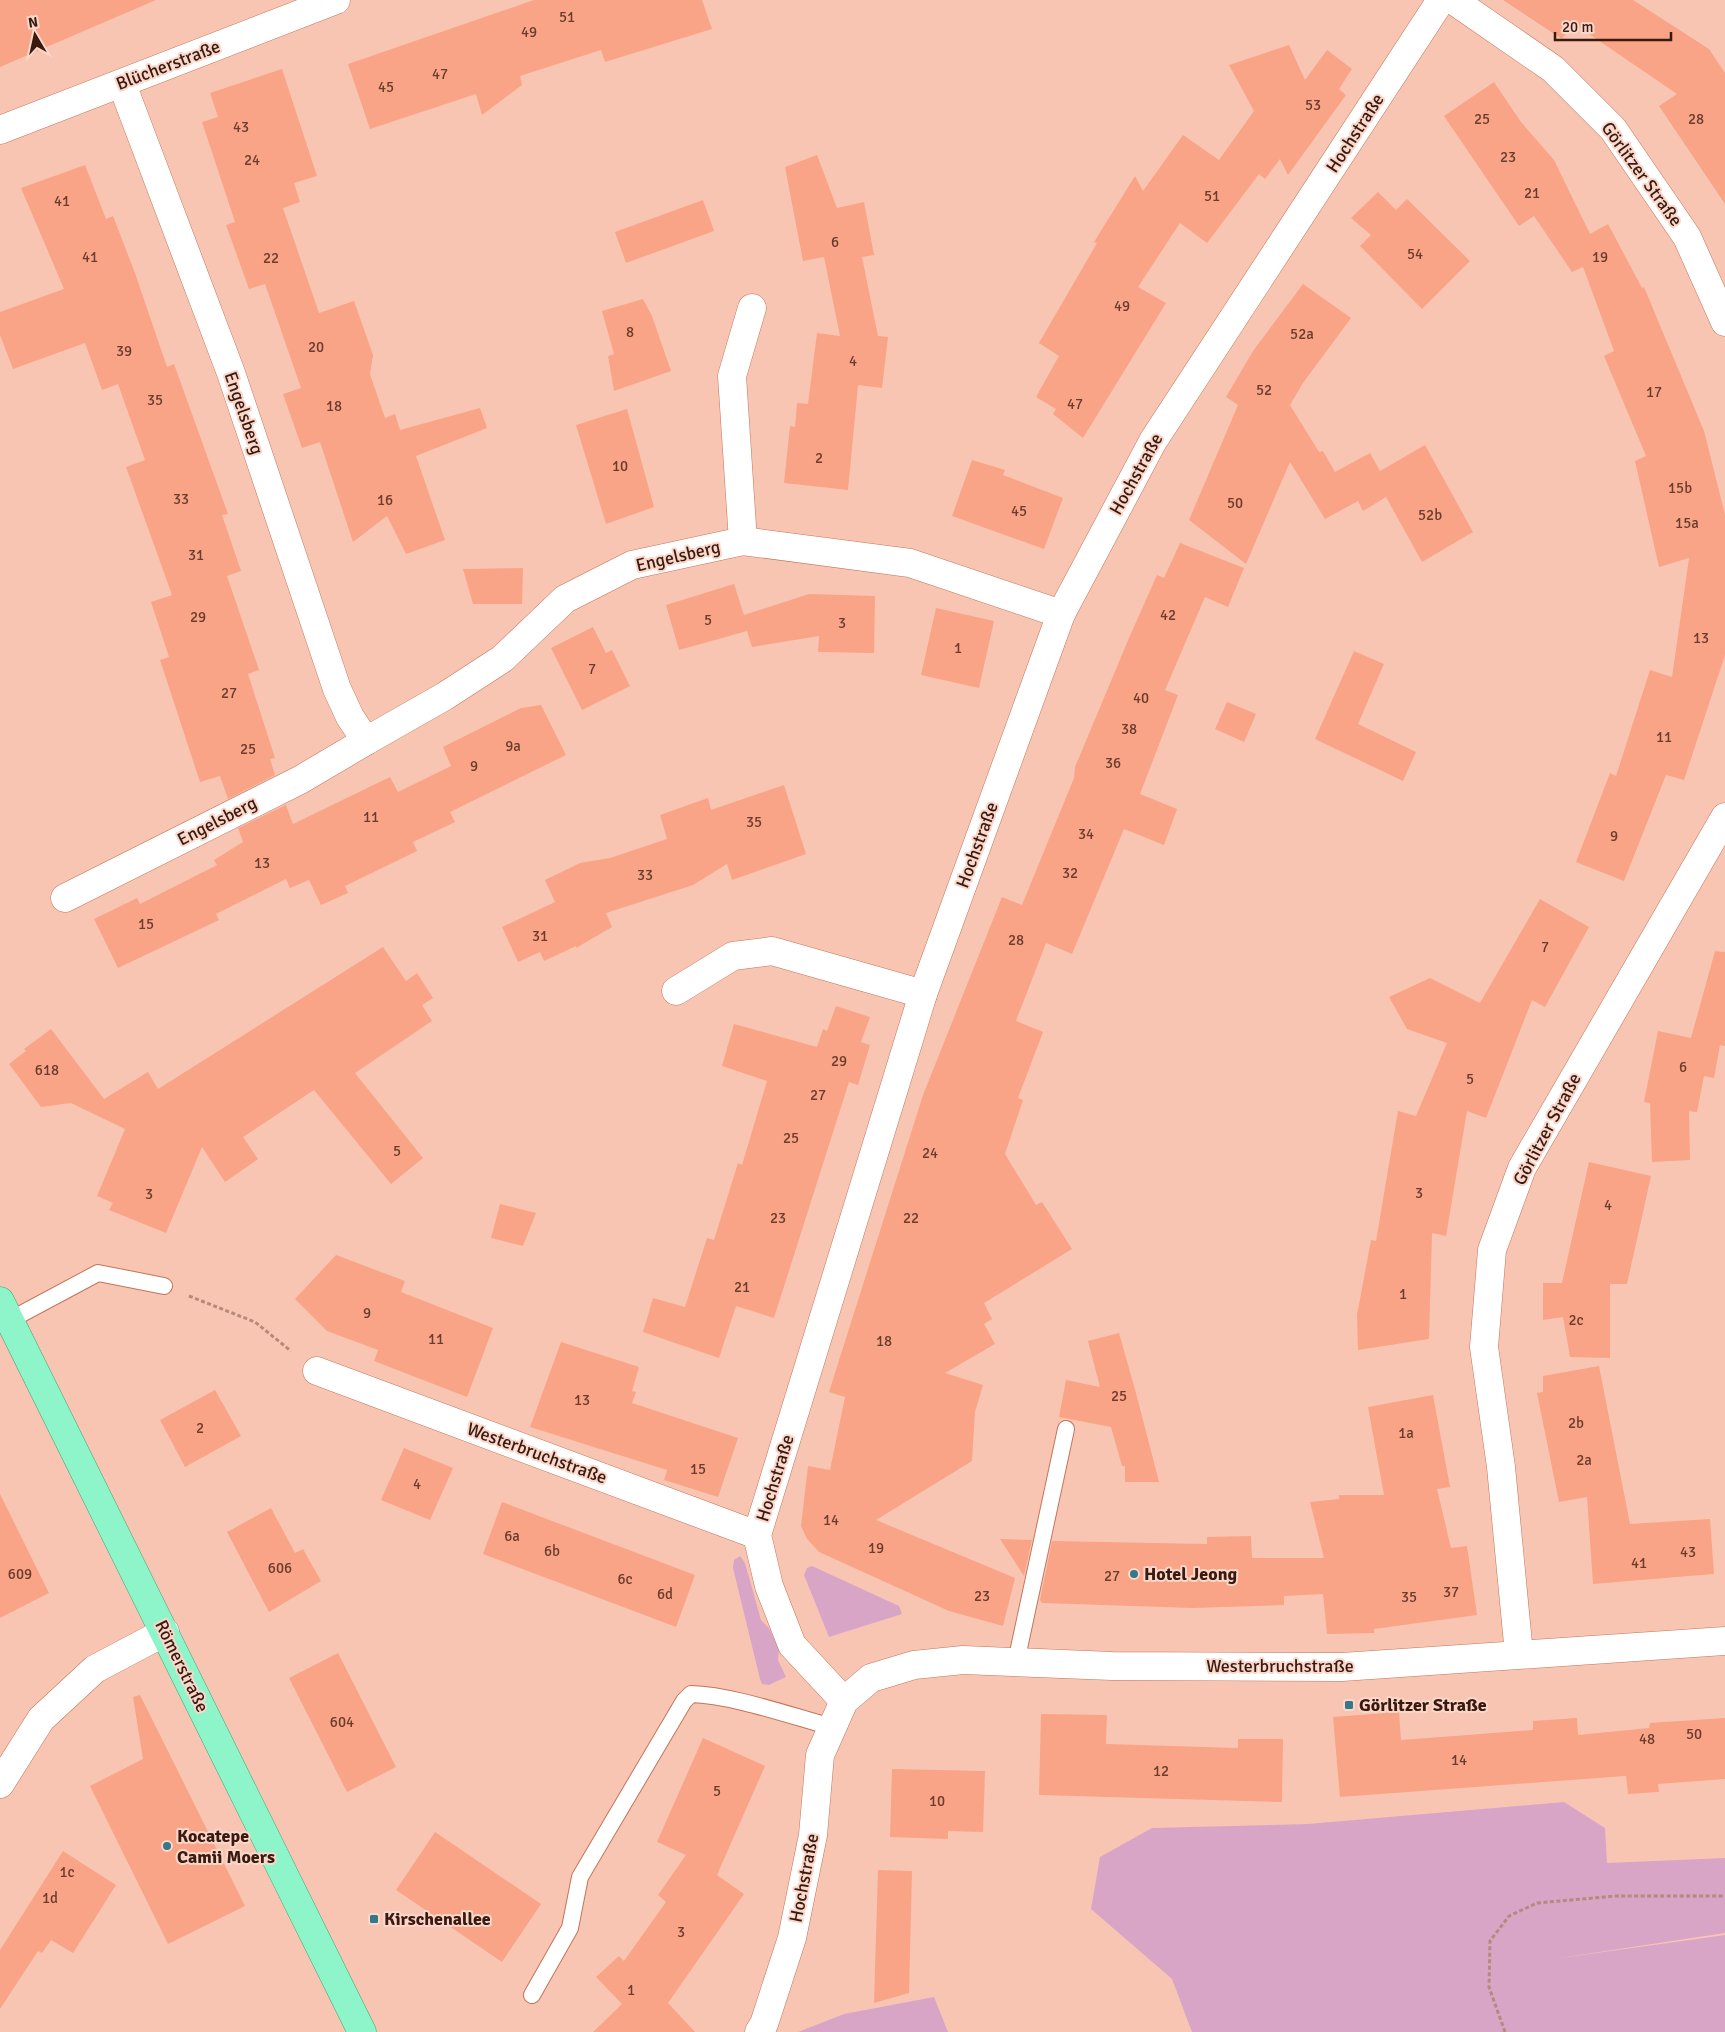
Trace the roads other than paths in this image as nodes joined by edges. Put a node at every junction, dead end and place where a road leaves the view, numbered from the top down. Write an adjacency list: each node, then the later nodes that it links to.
1 (336, 0): 4 (street, Blücherstraße)
2 (1441, 0): 9 (street, Hochstraße)
3 (1453, 0): 7 (street, Görlitzer Straße)
4 (122, 84): 5 (street, Blücherstraße); 10 (street, Engelsberg)
5 (0, 130)
6 (752, 308): 8 (street, Engelsberg)
7 (1725, 322)
8 (743, 541): 9 (street, Engelsberg); 10 (street, Engelsberg)
9 (1061, 614): 14 (street, Hochstraße)
10 (366, 741): 12 (street, Engelsberg)
11 (1725, 817): 22 (street, Görlitzer Straße)
12 (66, 898)
13 (676, 991): 14 (street)
14 (923, 994): 19 (street, Hochstraße)
15 (164, 1286): 16 (lane)
16 (5, 1310): 20 (main road, Römerstraße)
17 (317, 1371): 19 (street, Westerbruchstraße)
18 (1066, 1429): 23 (lane)
19 (758, 1534): 24 (street, Hochstraße)
20 (165, 1632): 26 (street); 28 (main road, Römerstraße)
21 (1725, 1641): 22 (street, Westerbruchstraße)
22 (1519, 1654): 23 (street, Westerbruchstraße)
23 (1016, 1662): 24 (street, Westerbruchstraße)
24 (844, 1701): 25 (street, Hochstraße)
25 (832, 1727): 27 (lane); 29 (street, Hochstraße)
26 (0, 1784)
27 (532, 1995)
28 (362, 2032)
29 (759, 2032)

